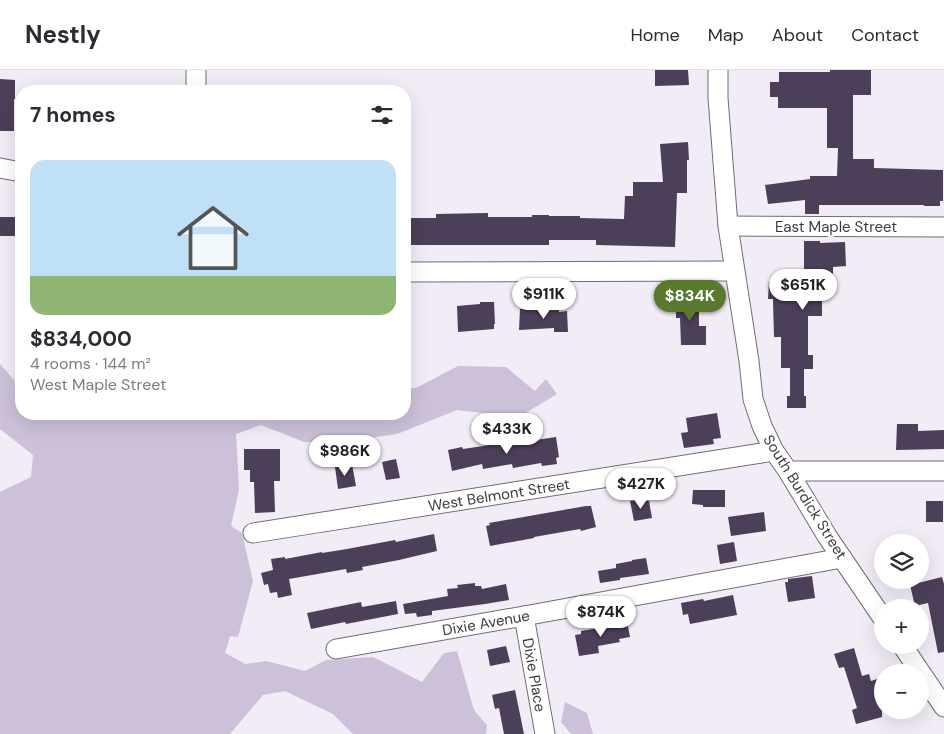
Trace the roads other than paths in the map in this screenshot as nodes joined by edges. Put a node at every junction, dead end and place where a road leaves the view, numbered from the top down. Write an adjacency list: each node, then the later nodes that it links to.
1 (196, 70): 3 (street)
2 (718, 70): 6 (street, South Burdick Street)
3 (196, 85)
4 (0, 168): 5 (street)
5 (15, 171)
6 (728, 226): 7 (street, East Maple Street); 8 (street, South Burdick Street)
7 (944, 227)
8 (734, 271): 9 (street); 10 (street, South Burdick Street)
9 (411, 272)
10 (774, 451): 11 (street, South Burdick Street); 13 (street, West Belmont Street)
11 (788, 471): 12 (street); 14 (street, South Burdick Street)
12 (944, 472)
13 (253, 533)
14 (842, 558): 15 (street, South Burdick Street); 16 (street, Dixie Avenue)
15 (874, 605)
16 (524, 616): 17 (street, Dixie Avenue); 20 (street, Dixie Place)
17 (336, 649)
18 (908, 654): 19 (street)
19 (944, 707)
20 (544, 734)

